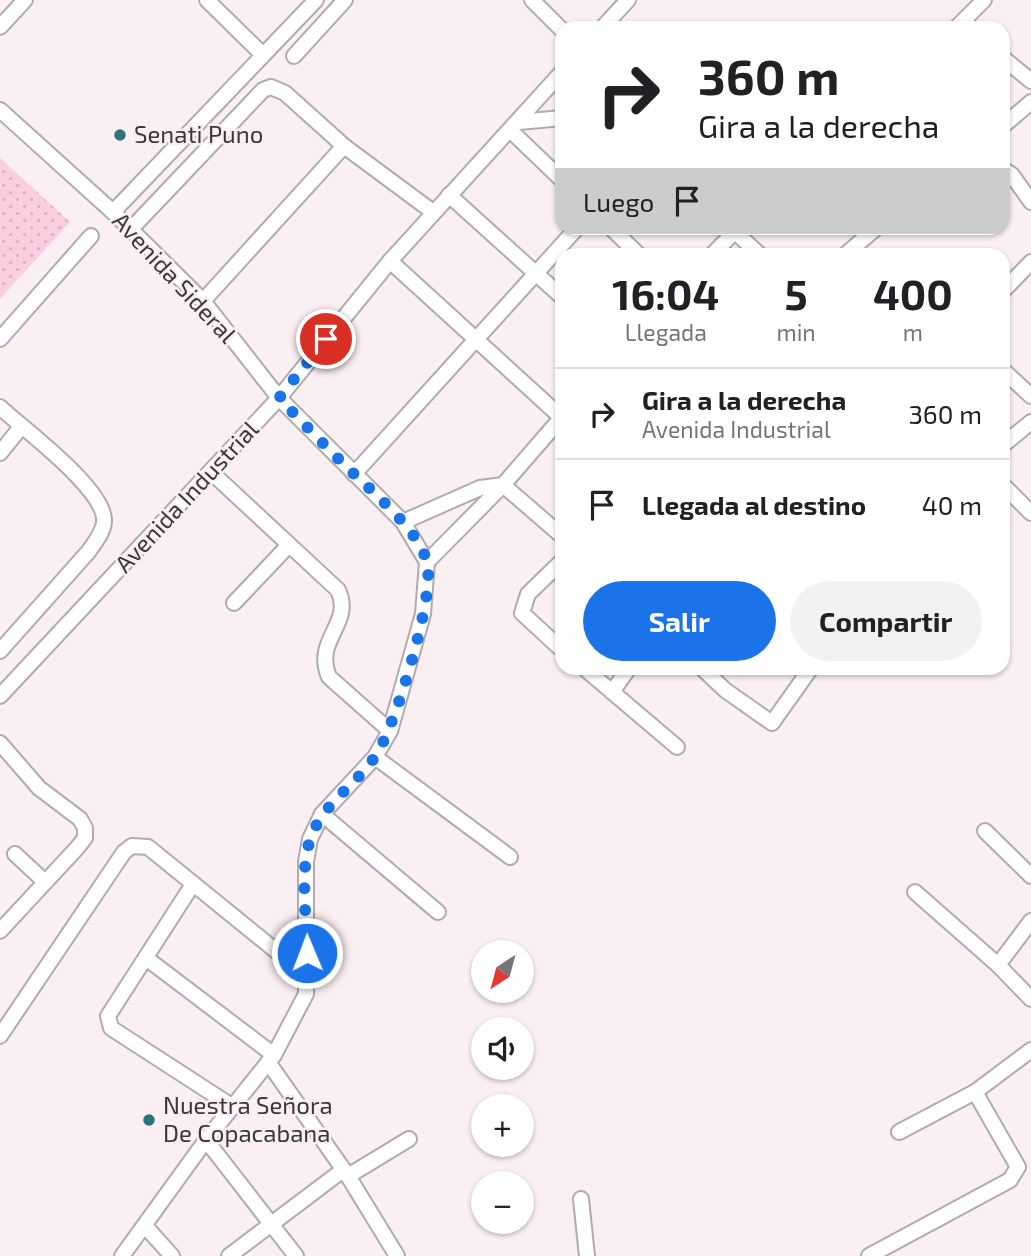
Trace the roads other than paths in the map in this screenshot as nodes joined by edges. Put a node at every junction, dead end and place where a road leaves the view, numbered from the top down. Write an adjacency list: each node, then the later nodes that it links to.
1 (25, 0): 11 (street)
2 (207, 0): 12 (street)
3 (316, 0): 12 (street)
4 (345, 0): 13 (street)
5 (532, 0): 10 (street)
6 (628, 0): 8 (street)
7 (984, 0): 9 (street)
8 (608, 21)
9 (966, 21)
10 (555, 23)
11 (0, 27)
12 (263, 55): 27 (street)
13 (294, 56)
14 (1010, 64): 16 (street)
15 (555, 80): 21 (street, Avenida Industrial)
16 (1031, 81)
17 (1031, 102): 20 (street)
18 (0, 110): 27 (street, Avenida Sideral)
19 (555, 119): 21 (street)
20 (1010, 120)
21 (515, 126): 23 (street); 25 (street, Avenida Industrial)
22 (344, 146): 28 (street); 29 (street); 45 (street)
23 (555, 172)
24 (1010, 174): 26 (street)
25 (449, 195): 28 (street, Avenida Industrial); 42 (street)
26 (1031, 202)
27 (113, 212): 29 (street, Avenida Sideral)
28 (433, 212): 40 (street, Avenida Industrial)
29 (131, 229): 45 (street, Avenida Sideral)
30 (570, 235): 35 (street)
31 (618, 235): 36 (street)
32 (740, 235): 37 (street)
33 (866, 235): 38 (street)
34 (91, 236): 47 (street)
35 (558, 248)
36 (632, 248)
37 (753, 248)
38 (852, 248)
39 (555, 252): 42 (street)
40 (390, 261): 46 (street); 50 (street, Avenida Industrial)
41 (1031, 262): 43 (street)
42 (535, 273): 44 (street); 46 (street)
43 (1010, 284)
44 (555, 291)
45 (203, 301): 50 (street, Avenida Sideral)
46 (476, 337): 52 (street); 59 (street)
47 (0, 339)
48 (1010, 376): 49 (street)
49 (1031, 396)
50 (279, 398): 58 (street, Avenida Industrial); 59 (street, Avenida Sideral)
51 (0, 407): 55 (street)
52 (555, 411)
53 (1031, 422): 56 (street)
54 (555, 426): 60 (street)
55 (21, 428): 57 (street); 70 (street, Avenida Industrial)
56 (1010, 439)
57 (0, 453)
58 (211, 471): 65 (street); 76 (street, Avenida Industrial)
59 (355, 474): 63 (street, Avenida Sideral)
60 (503, 485): 63 (street); 64 (street); 66 (street)
61 (1010, 492): 62 (street)
62 (1031, 513)
63 (403, 522): 66 (street, Avenida Sideral)
64 (555, 530)
65 (289, 545): 68 (street); 77 (street)
66 (427, 562): 77 (street)
67 (555, 568): 69 (street)
68 (234, 603)
69 (555, 643)
70 (0, 651)
71 (592, 675): 75 (street)
72 (624, 675): 75 (street)
73 (709, 675): 74 (street)
74 (806, 675)
75 (611, 692): 79 (street)
76 (0, 696)
77 (390, 731): 80 (street)
78 (0, 743): 86 (street)
79 (677, 747)
80 (375, 757): 81 (street); 84 (street)
81 (322, 814): 89 (street); 94 (street)
82 (985, 831): 85 (street)
83 (15, 854): 86 (street)
84 (510, 858)
85 (1031, 876)
86 (44, 881): 91 (street)
87 (193, 884): 92 (street); 94 (street); 96 (street)
88 (915, 892): 93 (street)
89 (438, 912)
90 (1031, 921): 93 (street)
91 (0, 931)
92 (146, 958): 98 (street); 100 (street)
93 (998, 965): 95 (street)
94 (307, 976): 98 (street)
95 (1031, 999)
96 (0, 1036)
97 (1031, 1050): 99 (street)
98 (271, 1058): 100 (street); 104 (street)
99 (975, 1092): 101 (street); 114 (street)
100 (233, 1107): 103 (street)
101 (899, 1132)
102 (410, 1139): 104 (street)
103 (206, 1140): 106 (street); 107 (street)
104 (346, 1173): 106 (street); 112 (street)
105 (581, 1199): 113 (street)
106 (272, 1223): 110 (street); 111 (street)
107 (146, 1227): 108 (street); 109 (street)
108 (122, 1256)
109 (172, 1256)
110 (229, 1256)
111 (296, 1256)
112 (397, 1256)
113 (587, 1256)
114 (869, 1256)

